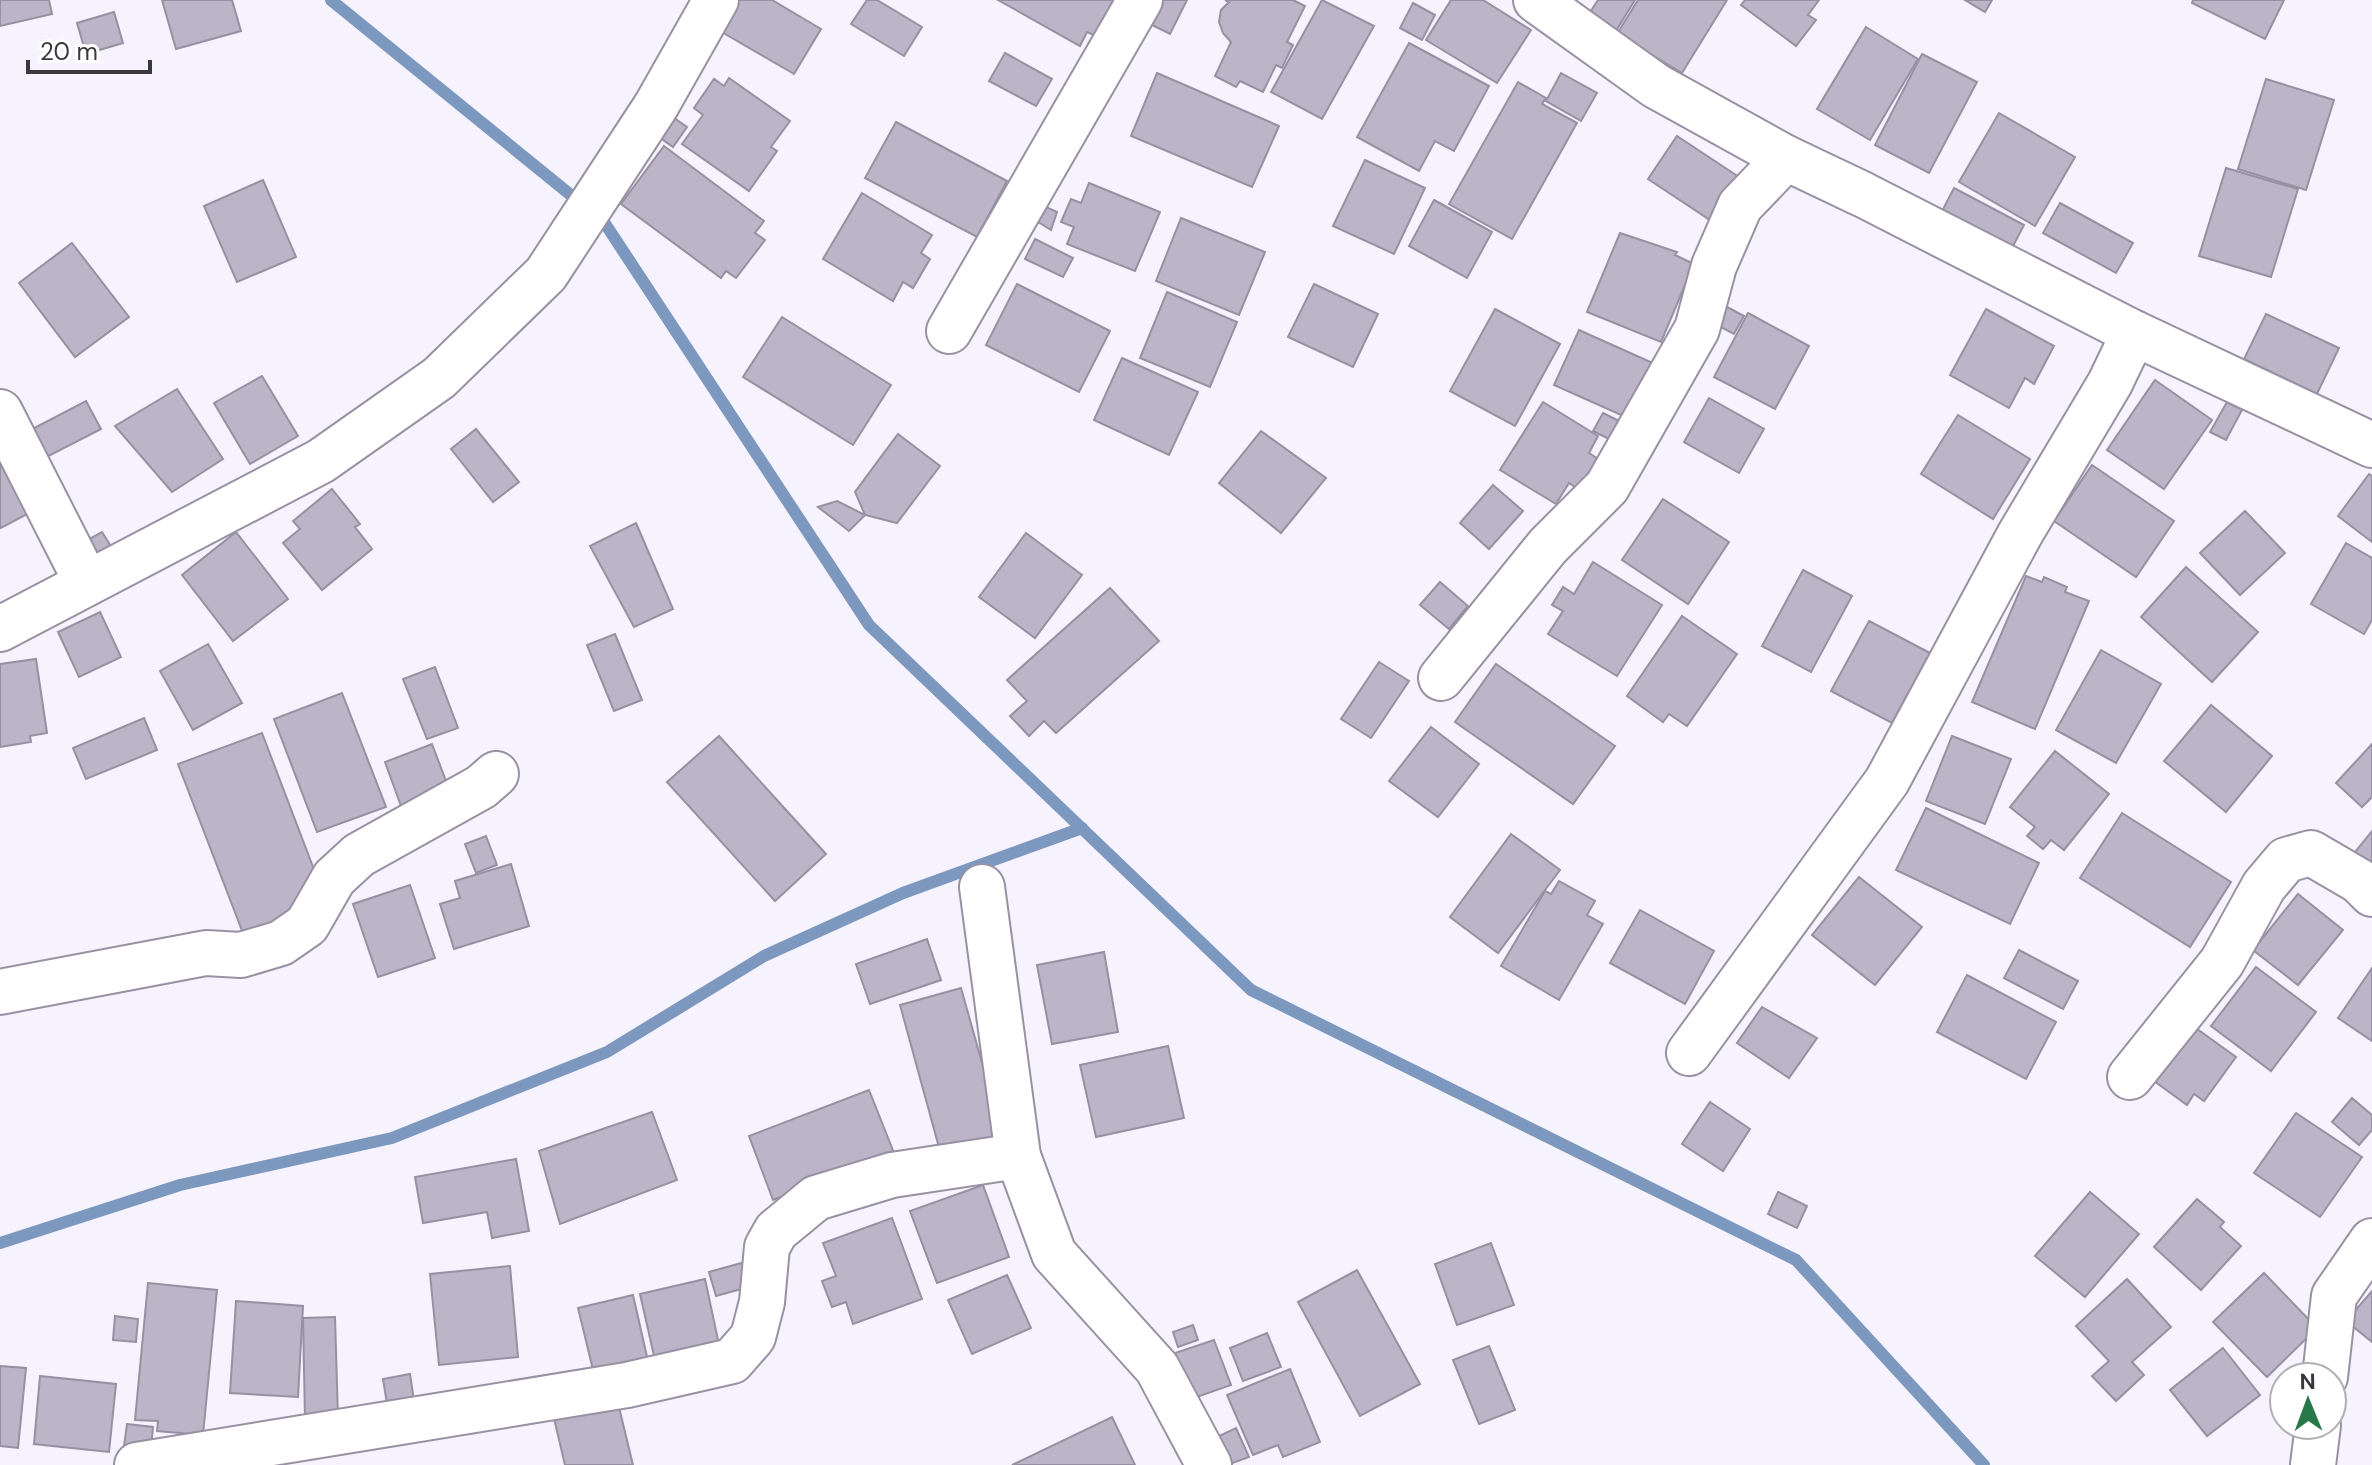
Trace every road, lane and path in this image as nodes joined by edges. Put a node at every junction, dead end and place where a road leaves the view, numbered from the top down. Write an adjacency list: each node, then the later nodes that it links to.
1 (716, 0): 9 (street)
2 (1140, 0): 5 (street)
3 (1536, 0): 4 (street)
4 (1786, 158): 6 (street); 11 (street)
5 (949, 331)
6 (2134, 333): 8 (street); 16 (street)
7 (0, 412): 9 (street)
8 (2372, 445)
9 (87, 583): 10 (street)
10 (0, 629)
11 (1441, 678)
12 (496, 774): 15 (street)
13 (982, 887): 18 (street)
14 (2372, 894): 17 (street)
15 (0, 992)
16 (1689, 1053)
17 (2130, 1077)
18 (1018, 1156): 22 (street); 23 (street)
19 (2372, 1241): 20 (street)
20 (2327, 1361)
21 (2316, 1441): 24 (street)
22 (137, 1465)
23 (1209, 1465)
24 (2313, 1465)

